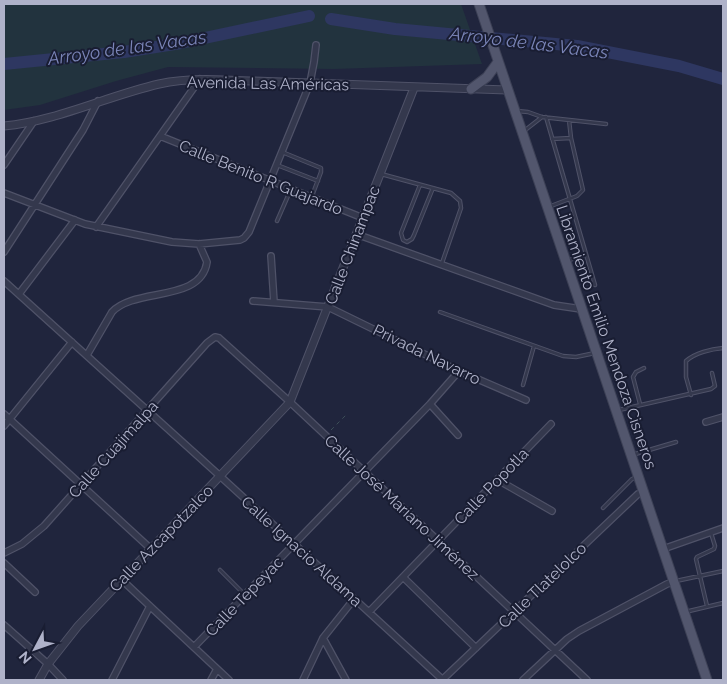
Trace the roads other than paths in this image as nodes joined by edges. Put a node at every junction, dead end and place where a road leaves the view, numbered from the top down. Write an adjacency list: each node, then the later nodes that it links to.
1 (479, 4): 3 (main road, Libramiento Emilio Mendoza Cisneros)
2 (316, 44): 5 (street)
3 (498, 62): 7 (main road); 8 (main road, Libramiento Emilio Mendoza Cisneros)
4 (200, 79): 5 (street, Avenida Las Américas); 9 (street, Avenida Las Américas); 18 (street)
5 (310, 83): 6 (street, Avenida Las Américas); 21 (street)
6 (414, 88): 7 (street, Avenida Las Américas); 24 (street, Calle Chinampac)
7 (470, 89): 8 (street, Avenida Las Américas)
8 (507, 90): 10 (main road, Libramiento Emilio Mendoza Cisneros)
9 (98, 101): 14 (street, Avenida Las Américas); 33 (street)
10 (514, 111): 11 (lane); 17 (main road, Libramiento Emilio Mendoza Cisneros)
11 (542, 117): 12 (lane); 17 (lane)
12 (546, 117): 13 (lane); 20 (lane)
13 (568, 120): 15 (lane); 19 (lane)
14 (34, 121): 16 (street, Avenida Las Américas); 22 (street)
15 (606, 124)
16 (4, 126)
17 (522, 133): 34 (main road, Libramiento Emilio Mendoza Cisneros)
18 (160, 136): 25 (street, Calle Benito R Guajardo); 38 (street)
19 (571, 138): 20 (lane); 32 (lane)
20 (552, 140): 32 (lane)
21 (282, 152): 23 (street); 26 (lane)
22 (4, 165)
23 (276, 165): 25 (street); 26 (lane)
24 (380, 174): 27 (lane); 35 (street, Calle Chinampac)
25 (270, 180): 29 (street, Calle Benito R Guajardo); 40 (street)
26 (318, 181): 31 (lane)
27 (420, 185): 28 (lane); 28 (lane)
28 (433, 188): 45 (lane)
29 (291, 189): 31 (street, Calle Benito R Guajardo); 37 (lane)
30 (4, 193): 33 (street)
31 (312, 197): 35 (street, Calle Benito R Guajardo)
32 (570, 200): 34 (lane); 42 (lane)
33 (35, 204): 36 (street); 41 (street)
34 (547, 207): 44 (main road, Libramiento Emilio Mendoza Cisneros)
35 (362, 218): 39 (street, Calle Chinampac)
36 (75, 220): 38 (street); 48 (street)
37 (277, 221)
38 (96, 227): 40 (street)
39 (356, 234): 45 (street); 51 (street, Calle Chinampac)
40 (199, 244): 59 (street)
41 (4, 252)
42 (586, 254): 44 (lane); 47 (lane)
43 (271, 256): 50 (street)
44 (565, 262): 52 (main road, Libramiento Emilio Mendoza Cisneros)
45 (441, 264): 52 (street)
46 (4, 282): 48 (street, Calle Ignacio Aldama)
47 (596, 285)
48 (19, 294): 55 (street, Calle Ignacio Aldama)
49 (253, 301): 50 (street)
50 (274, 302): 51 (street)
51 (328, 307): 61 (street, Privada Navarro); 66 (street, Calle Chinampac)
52 (581, 308): 58 (main road, Libramiento Emilio Mendoza Cisneros)
53 (440, 312): 56 (lane)
54 (215, 337): 66 (street, Calle José Mariano Jiménez); 69 (street, Calle Cuajimalpa)
55 (72, 342): 59 (street, Calle Ignacio Aldama); 73 (street)
56 (534, 346): 58 (lane); 63 (lane)
57 (723, 348): 64 (lane)
58 (596, 353): 70 (main road, Libramiento Emilio Mendoza Cisneros)
59 (87, 355): 69 (street, Calle Ignacio Aldama)
60 (644, 368): 68 (lane)
61 (459, 371): 65 (street, Privada Navarro); 67 (street, Calle Tepeyac)
62 (712, 373): 64 (lane)
63 (523, 385)
64 (691, 395): 68 (lane)
65 (526, 400)
66 (290, 402): 80 (street, Calle José Mariano Jiménez); 81 (street, Calle Azcapotzalco)
67 (430, 404): 77 (street); 80 (street, Calle Tepeyac)
68 (640, 404): 70 (lane)
69 (147, 410): 81 (street, Calle Ignacio Aldama); 84 (street, Calle Cuajimalpa)
70 (616, 411): 79 (main road, Libramiento Emilio Mendoza Cisneros)
71 (4, 414): 73 (street)
72 (723, 417): 74 (street)
73 (10, 419): 76 (street); 84 (street)
74 (706, 422)
75 (551, 424): 83 (street, Calle Popotla)
76 (4, 426)
77 (458, 435)
78 (676, 442): 79 (lane)
79 (631, 455): 82 (main road, Libramiento Emilio Mendoza Cisneros)
80 (364, 472): 90 (street, Calle José Mariano Jiménez); 91 (street, Calle Tepeyac)
81 (220, 476): 91 (street, Calle Ignacio Aldama); 92 (street, Calle Azcapotzalco)
82 (638, 477): 85 (main road, Libramiento Emilio Mendoza Cisneros); 86 (lane)
83 (498, 480): 87 (street); 90 (street, Calle Popotla)
84 (82, 484): 92 (street); 94 (street, Calle Cuajimalpa)
85 (644, 492): 93 (main road, Libramiento Emilio Mendoza Cisneros); 108 (street, Calle Tlatelolco)
86 (603, 508)
87 (552, 511)
88 (723, 528): 89 (street)
89 (711, 532): 93 (street); 98 (lane)
90 (438, 541): 99 (street, Calle Popotla); 108 (street, Calle José Mariano Jiménez)
91 (294, 544): 103 (street, Calle Tepeyac); 104 (street, Calle Ignacio Aldama)
92 (151, 549): 100 (street, Calle Azcapotzalco)
93 (663, 549): 101 (main road, Libramiento Emilio Mendoza Cisneros)
94 (4, 553)
95 (4, 562): 102 (street)
96 (220, 570): 103 (lane)
97 (723, 571): 98 (lane)
98 (699, 576): 101 (lane); 107 (lane)
99 (403, 577): 109 (street, Calle Popotla); 114 (street)
100 (122, 580): 106 (street); 116 (street, Calle Azcapotzalco)
101 (674, 582): 110 (main road, Libramiento Emilio Mendoza Cisneros); 115 (street)
102 (35, 592)
103 (245, 595): 113 (street, Calle Tepeyac)
104 (354, 598): 109 (street, Calle Ignacio Aldama); 112 (street)
105 (723, 603): 107 (lane)
106 (150, 606): 113 (street); 120 (street)
107 (707, 606): 110 (lane)
108 (514, 611): 114 (street, Calle Tlatelolco); 115 (street, Calle José Mariano Jiménez)
109 (369, 612): 125 (street, Calle Ignacio Aldama)
110 (684, 612): 128 (main road, Libramiento Emilio Mendoza Cisneros)
111 (4, 625): 116 (street)
112 (323, 638): 123 (street); 124 (street)
113 (194, 647): 117 (street)
114 (476, 648): 125 (street, Calle Tlatelolco)
115 (556, 650): 126 (street); 127 (street, Calle José Mariano Jiménez)
116 (48, 664): 118 (street, Calle Azcapotzalco); 119 (street)
117 (217, 669): 121 (street); 122 (street)
118 (39, 680)
119 (62, 680)
120 (112, 680)
121 (211, 680)
122 (229, 680)
123 (303, 680)
124 (346, 680)
125 (442, 680)
126 (523, 680)
127 (587, 680)
128 (707, 680)

